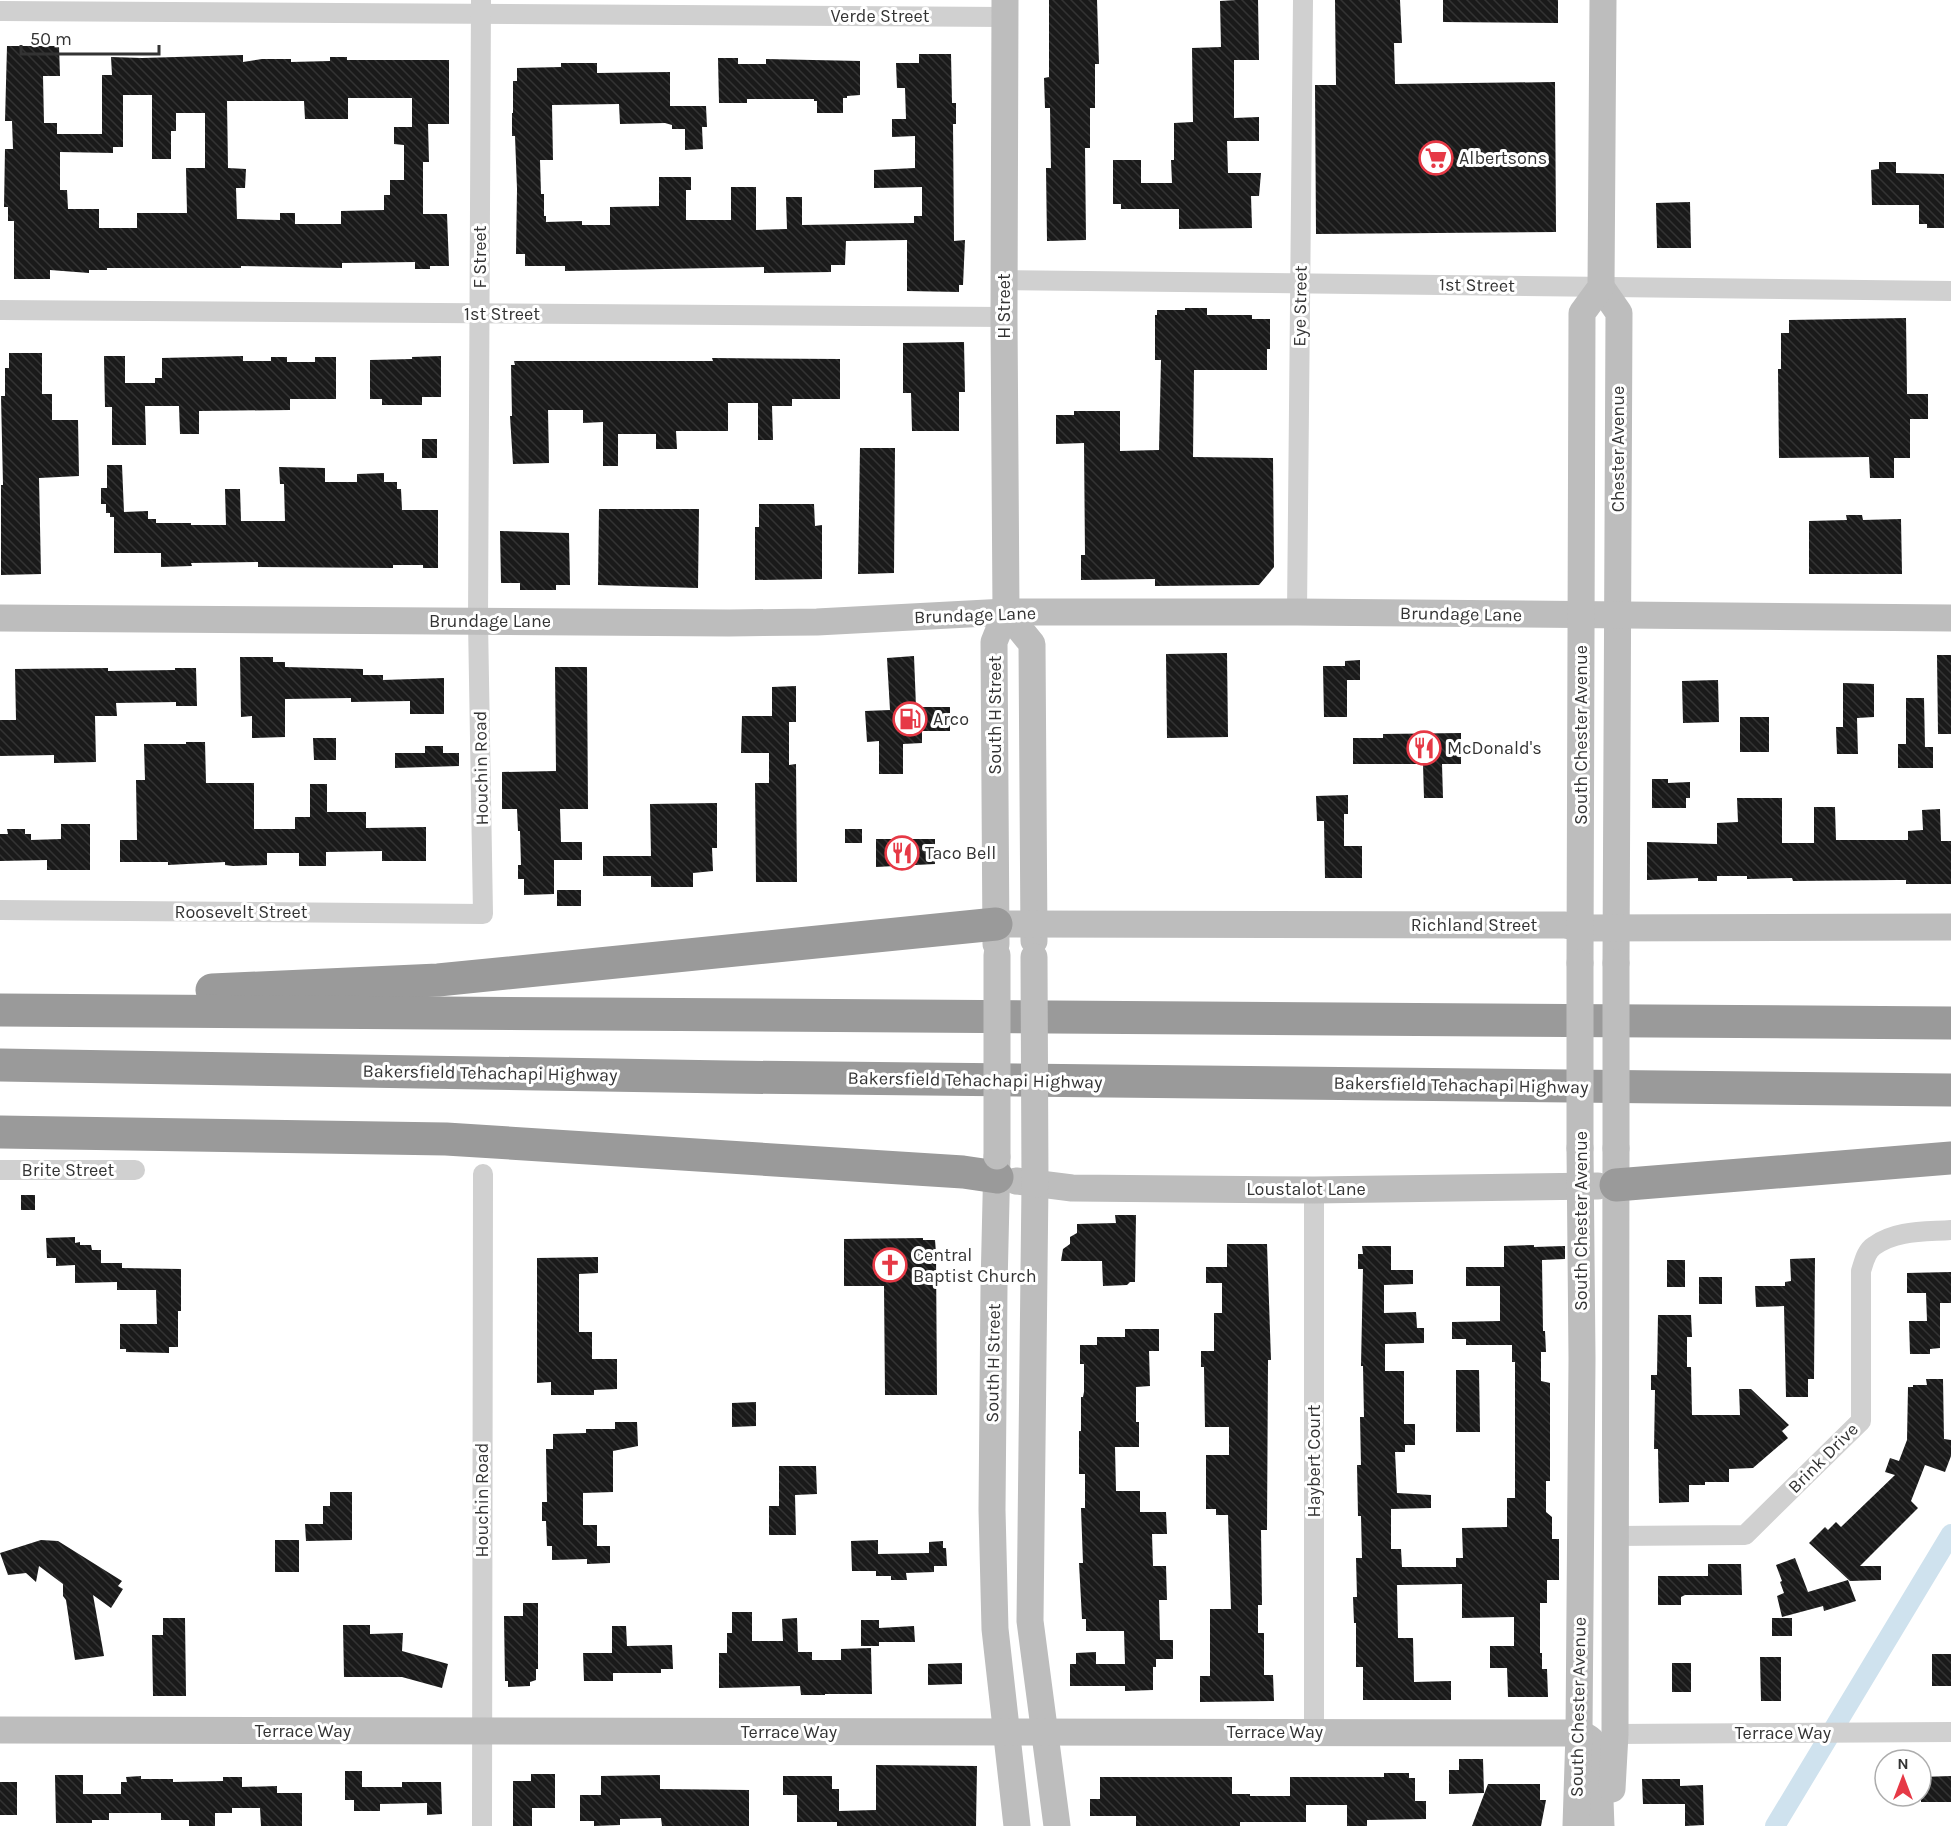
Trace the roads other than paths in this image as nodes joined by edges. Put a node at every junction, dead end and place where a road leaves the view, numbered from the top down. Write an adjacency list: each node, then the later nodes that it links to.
1 (1303, 0): 7 (street, Eye Street)
2 (1603, 0): 8 (main road)
3 (481, 7): 4 (street, Verde Street); 5 (street, Verde Street); 11 (street, F Street)
4 (1005, 8): 6 (main road, H Street)
5 (0, 11)
6 (1004, 280): 7 (street, 1st Street); 12 (main road, H Street)
7 (1300, 282): 8 (street, 1st Street); 14 (street, Eye Street)
8 (1601, 288): 9 (street, 1st Street); 15 (main road, Chester Avenue); 16 (main road, Chester Avenue)
9 (1951, 291)
10 (0, 310): 11 (street, 1st Street)
11 (480, 314): 12 (street, 1st Street); 19 (street, F Street)
12 (1004, 317): 13 (main road, H Street)
13 (1006, 612): 14 (main road, Brundage Lane); 19 (main road, Brundage Lane); 22 (main road, South H Street); 26 (main road, South H Street)
14 (1297, 612): 15 (main road, Brundage Lane)
15 (1581, 616): 16 (main road, Brundage Lane); 24 (main road, South Chester Avenue)
16 (1617, 616): 18 (main road, Brundage Lane); 25 (main road, South Chester Avenue)
17 (0, 618): 19 (main road, Brundage Lane)
18 (1951, 618)
19 (478, 621): 21 (street, Houchin Road)
20 (0, 910): 21 (street, Roosevelt Street)
21 (483, 914)
22 (1034, 924): 24 (main road, Richland Street); 26 (main road, Richland Street); 38 (main road, South H Street, bridge)
23 (1951, 927): 25 (main road, Richland Street)
24 (1581, 928): 25 (main road, Richland Street); 40 (main road, South Chester Avenue, bridge)
25 (1617, 928): 39 (main road, South Chester Avenue, bridge)
26 (996, 940): 27 (highway); 34 (main road, South H Street, bridge)
27 (0, 1000)
28 (0, 1010): 29 (highway)
29 (1951, 1023)
30 (0, 1065): 31 (highway, Bakersfield Tehachapi Highway)
31 (1951, 1090)
32 (0, 1132): 34 (highway)
33 (1951, 1158): 39 (highway)
34 (997, 1167): 38 (main road, Loustalot Lane); 48 (main road, South H Street)
35 (0, 1170): 36 (street, Brite Street)
36 (135, 1170)
37 (483, 1174): 47 (street, Houchin Road)
38 (1035, 1184): 41 (main road, Loustalot Lane); 49 (main road, South H Street)
39 (1616, 1185): 40 (main road, Loustalot Lane); 44 (main road, South Chester Avenue)
40 (1581, 1188): 41 (main road, Loustalot Lane); 43 (main road, South Chester Avenue)
41 (1314, 1190): 50 (street, Haybert Court)
42 (1951, 1230): 44 (street, Brink Drive)
43 (1582, 1358): 44 (main road); 45 (main road, South Chester Avenue)
44 (1615, 1536): 53 (main road, South Chester Avenue)
45 (1580, 1541): 52 (main road, South Chester Avenue); 53 (main road)
46 (0, 1730): 47 (main road, Terrace Way)
47 (482, 1731): 48 (main road, Terrace Way); 55 (street, Houchin Road)
48 (1007, 1732): 49 (main road, Terrace Way); 56 (main road, South H Street)
49 (1044, 1732): 50 (main road, Terrace Way); 57 (main road, South H Street)
50 (1314, 1732): 52 (main road, Terrace Way)
51 (1951, 1732): 53 (street, Terrace Way)
52 (1579, 1733): 54 (main road, South Chester Avenue); 58 (main road)
53 (1615, 1734): 59 (main road, South Chester Avenue)
54 (1572, 1820)
55 (482, 1826)
56 (1017, 1826)
57 (1057, 1826)
58 (1601, 1826)
59 (1611, 1826)

